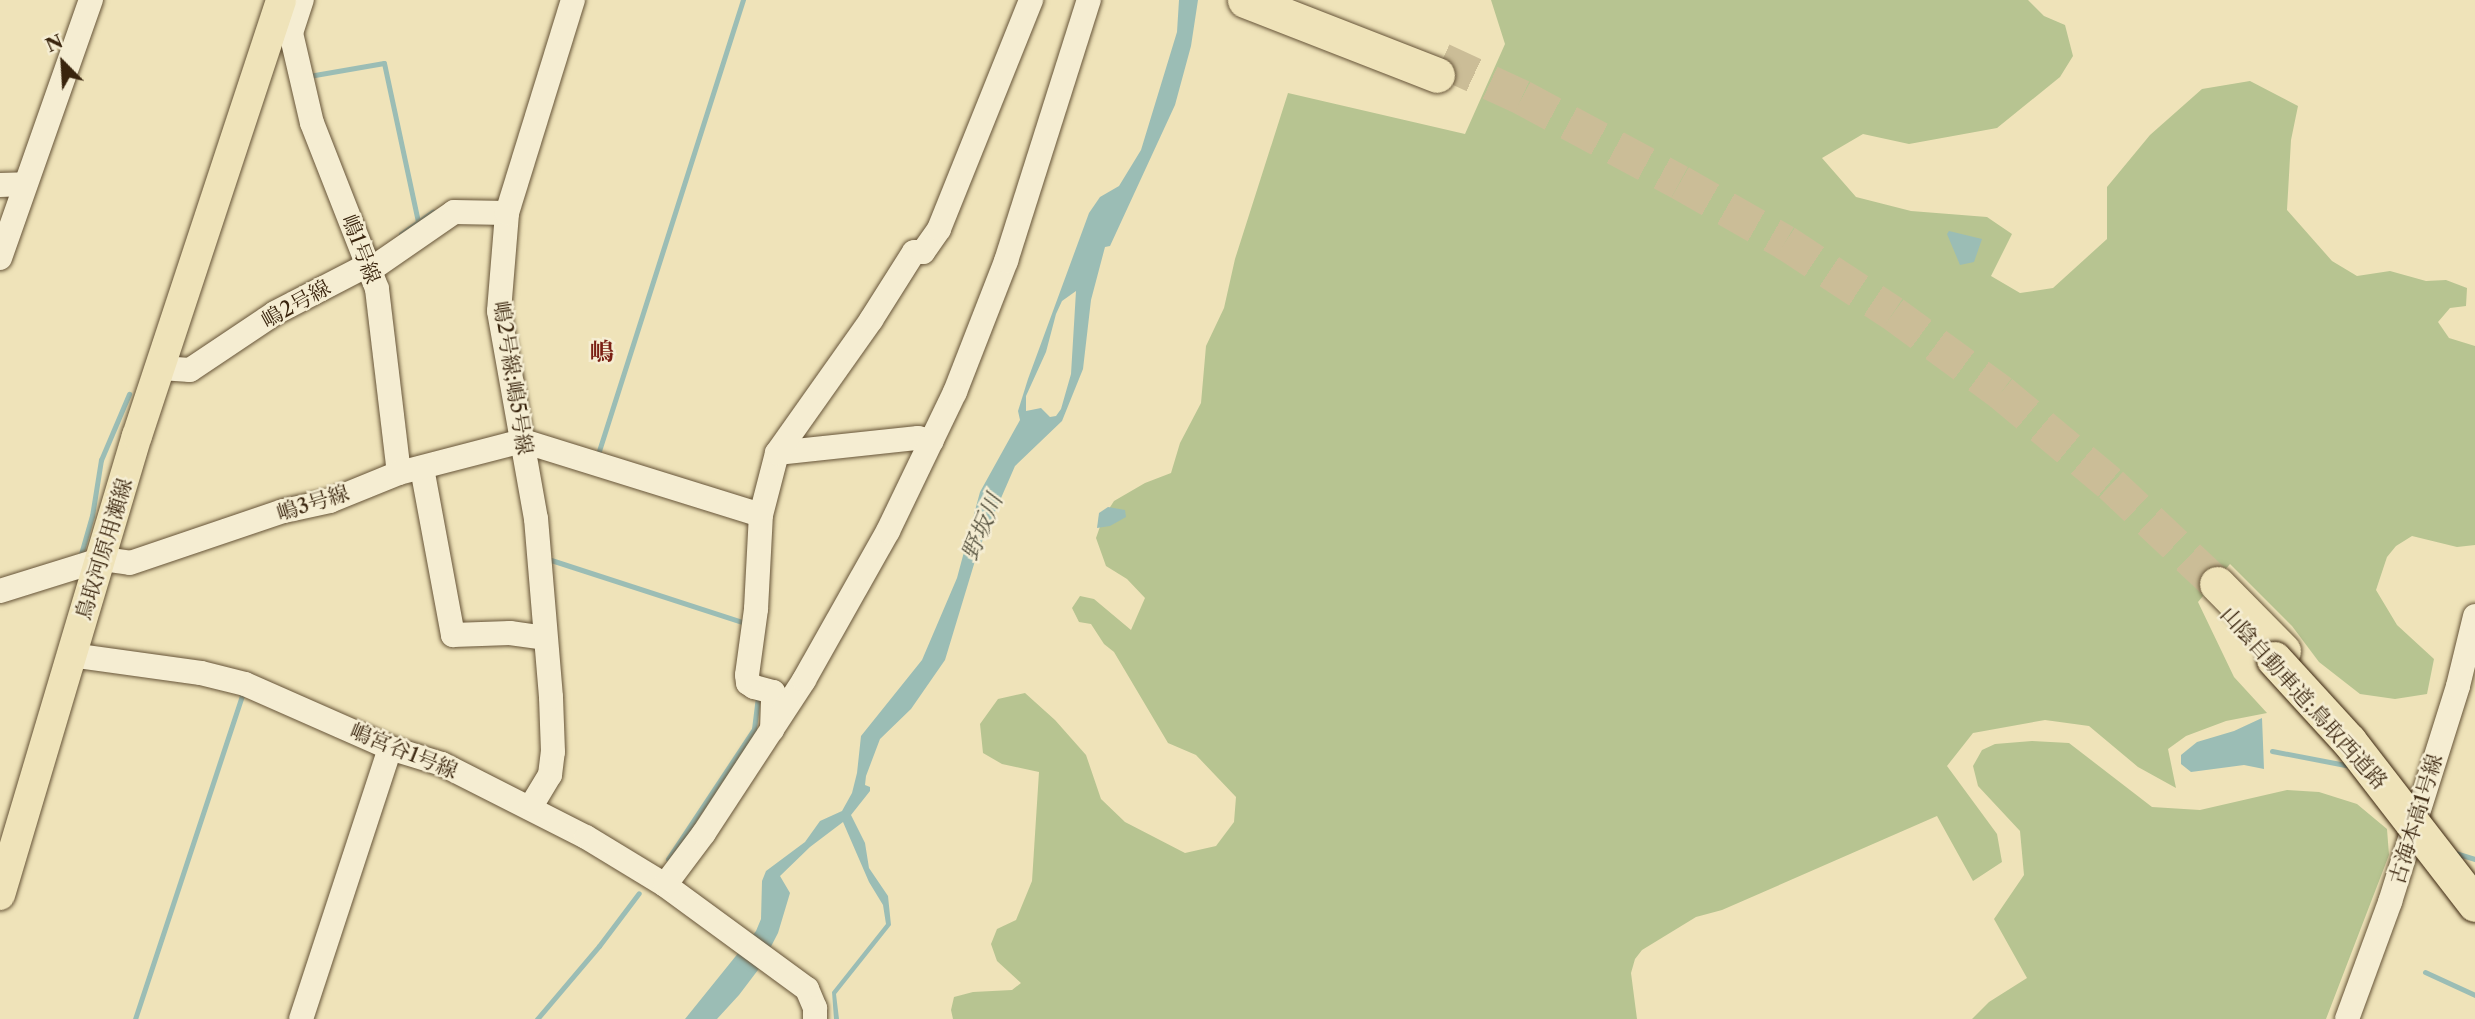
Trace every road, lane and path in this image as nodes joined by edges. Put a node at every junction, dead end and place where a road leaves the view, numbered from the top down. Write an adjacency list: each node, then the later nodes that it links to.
1 (91, 0): 10 (street)
2 (302, 0): 8 (street)
3 (573, 0): 11 (street, 嶋2号線;嶋5号線)
4 (1031, 0): 17 (street)
5 (1089, 0): 16 (street)
6 (1245, 0): 7 (highway)
7 (1298, 10): 9 (highway)
8 (274, 14): 13 (street, 嶋1号線); 14 (main road, 鳥取河原用瀬線)
9 (1440, 67)
10 (12, 185): 12 (street)
11 (507, 213): 13 (street, 嶋2号線); 15 (street, 嶋2号線;嶋5号線)
12 (0, 258)
13 (370, 270): 14 (street, 嶋2号線); 18 (street, 嶋1号線)
14 (161, 368): 20 (main road, 鳥取河原用瀬線)
15 (523, 441): 18 (street, 嶋3号線); 19 (street); 24 (street, 嶋2号線;嶋5号線)
16 (932, 441): 17 (street); 28 (street)
17 (777, 453): 19 (street)
18 (410, 470): 20 (street, 嶋3号線); 24 (street, 嶋1号線)
19 (761, 515): 28 (street)
20 (103, 559): 22 (street, 嶋3号線); 25 (main road, 鳥取河原用瀬線)
21 (2213, 588): 26 (highway, 山陰自動車道;鳥取西道路)
22 (0, 591)
23 (2475, 616): 27 (street, 古海本高1号線)
24 (545, 638): 30 (street, 嶋2号線;嶋5号線)
25 (71, 654): 29 (street, 嶋宮谷1号線); 33 (main road, 鳥取河原用瀬線)
26 (2278, 655): 31 (highway, 山陰自動車道;鳥取西道路); 34 (highway, 山陰自動車道;鳥取西道路, bridge)
27 (2466, 687): 37 (street, 古海本高1号線)
28 (772, 730): 32 (street)
29 (390, 748): 30 (street, 嶋宮谷1号線); 35 (street)
30 (530, 808): 32 (street, 嶋宮谷1号線)
31 (2475, 883)
32 (665, 885): 36 (street, 嶋宮谷1号線)
33 (0, 895)
34 (2475, 904)
35 (301, 1019)
36 (815, 1019)
37 (2347, 1019)

